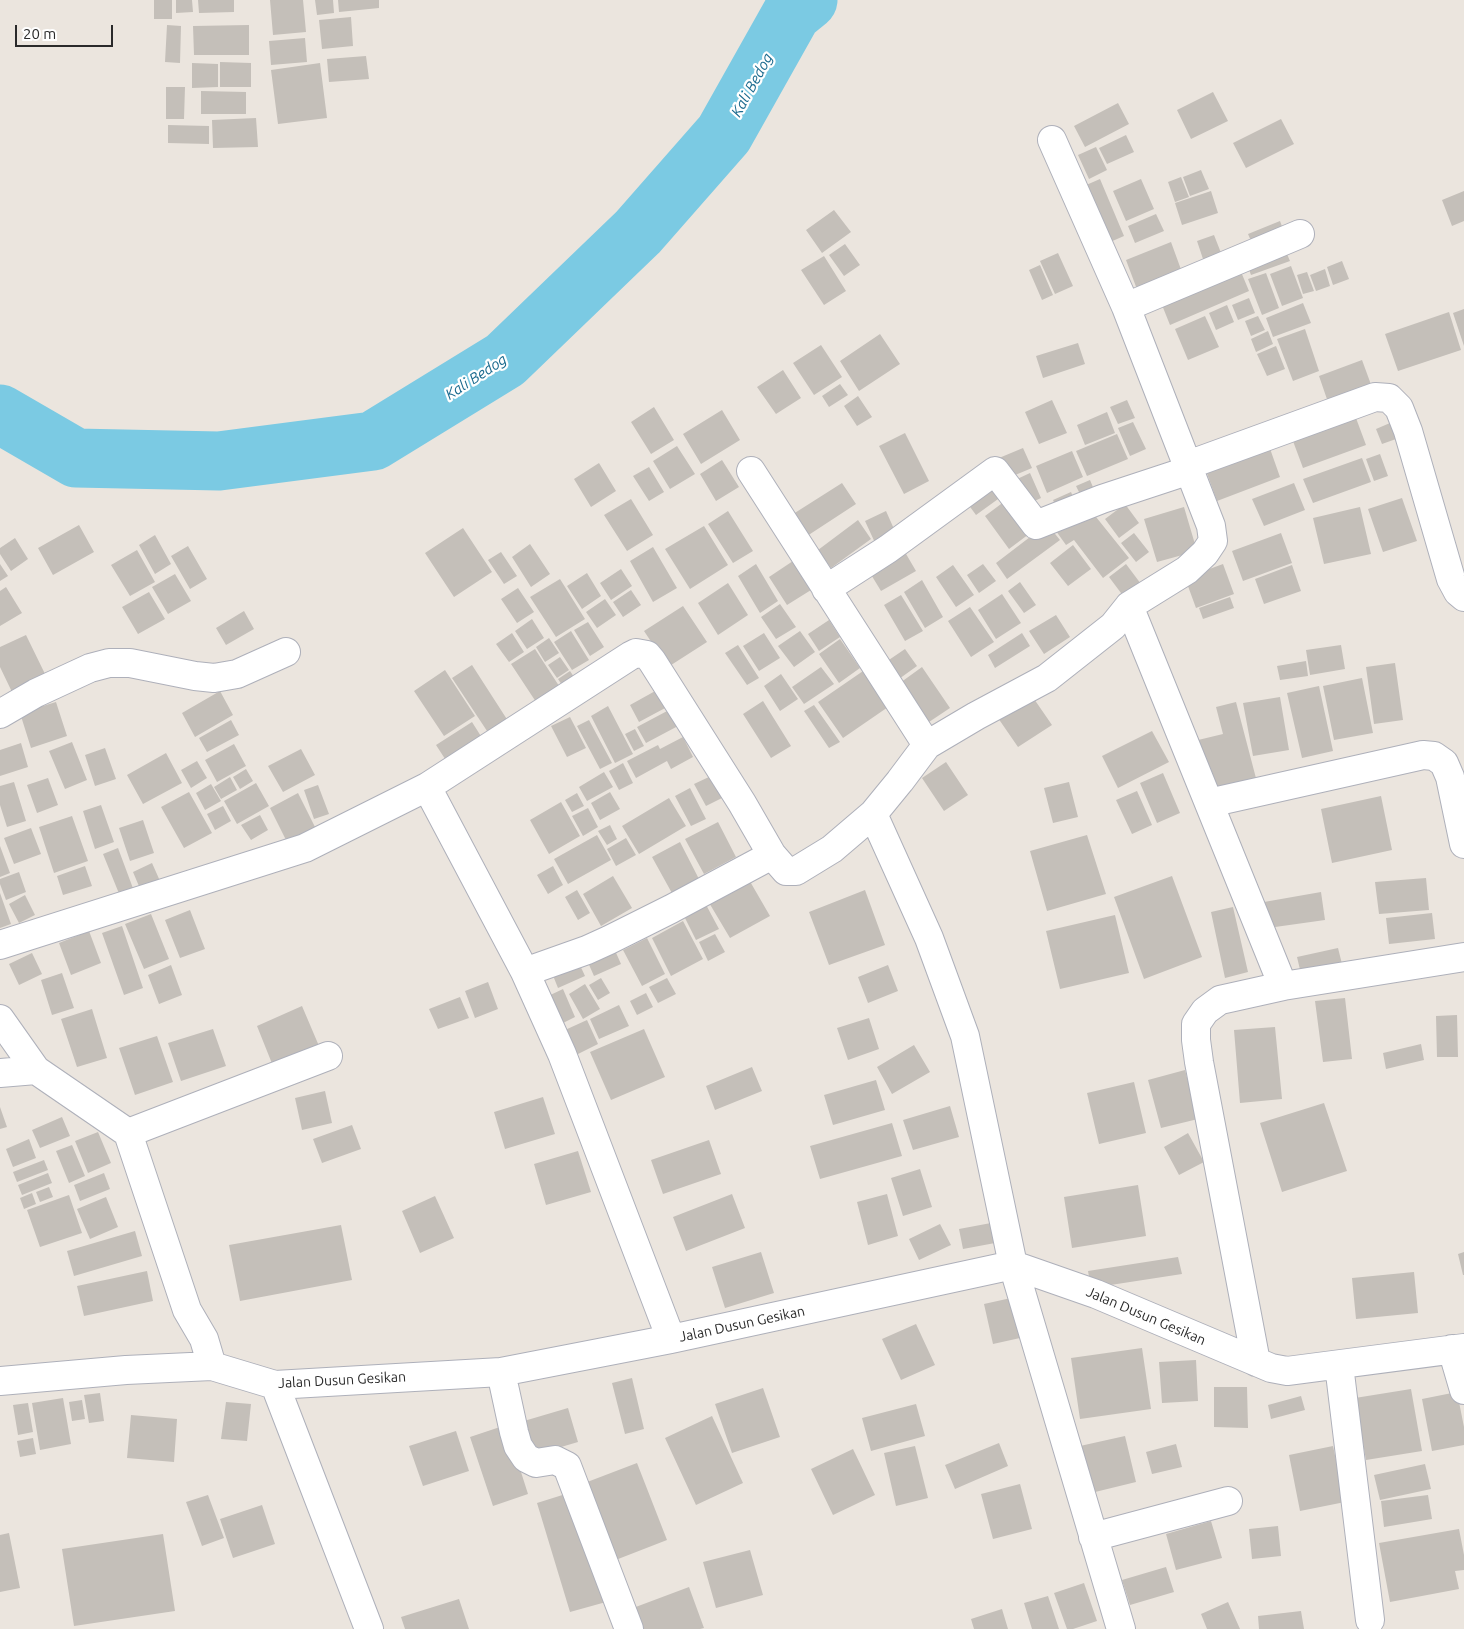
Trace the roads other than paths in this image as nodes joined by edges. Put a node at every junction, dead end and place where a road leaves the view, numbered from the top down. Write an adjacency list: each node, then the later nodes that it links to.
1 (1052, 140): 3 (street)
2 (1300, 234): 3 (street)
3 (1126, 307): 4 (street)
4 (1189, 468): 6 (street); 7 (street); 8 (street)
5 (750, 471): 6 (street)
6 (826, 588): 11 (street)
7 (1464, 597)
8 (1129, 606): 11 (street); 13 (street)
9 (286, 652): 10 (street)
10 (0, 714)
11 (927, 745): 14 (street)
12 (427, 787): 16 (street); 17 (street); 19 (street)
13 (1209, 803): 15 (street); 20 (street)
14 (873, 814): 16 (street); 26 (street)
15 (1464, 844)
16 (772, 856): 19 (street)
17 (0, 945)
18 (1464, 957): 20 (street)
19 (525, 972): 27 (street)
20 (1283, 986): 29 (street)
21 (0, 1019): 23 (street)
22 (328, 1056): 25 (street)
23 (36, 1070): 24 (street); 25 (street)
24 (0, 1074)
25 (128, 1133): 31 (street)
26 (1013, 1266): 27 (street, Jalan Dusun Gesikan); 29 (street, Jalan Dusun Gesikan); 37 (street)
27 (671, 1339): 32 (street, Jalan Dusun Gesikan)
28 (1458, 1348): 30 (street, Jalan Dusun Gesikan); 35 (street)
29 (1256, 1362): 30 (street, Jalan Dusun Gesikan)
30 (1338, 1365): 38 (street)
31 (212, 1366): 33 (street, Jalan Dusun Gesikan); 34 (street, Jalan Dusun Gesikan)
32 (502, 1372): 34 (street, Jalan Dusun Gesikan); 40 (street)
33 (0, 1381)
34 (275, 1385): 39 (street)
35 (1464, 1390)
36 (1228, 1500): 37 (street)
37 (1094, 1537): 41 (street)
38 (1370, 1620)
39 (368, 1629)
40 (629, 1629)
41 (1120, 1629)

